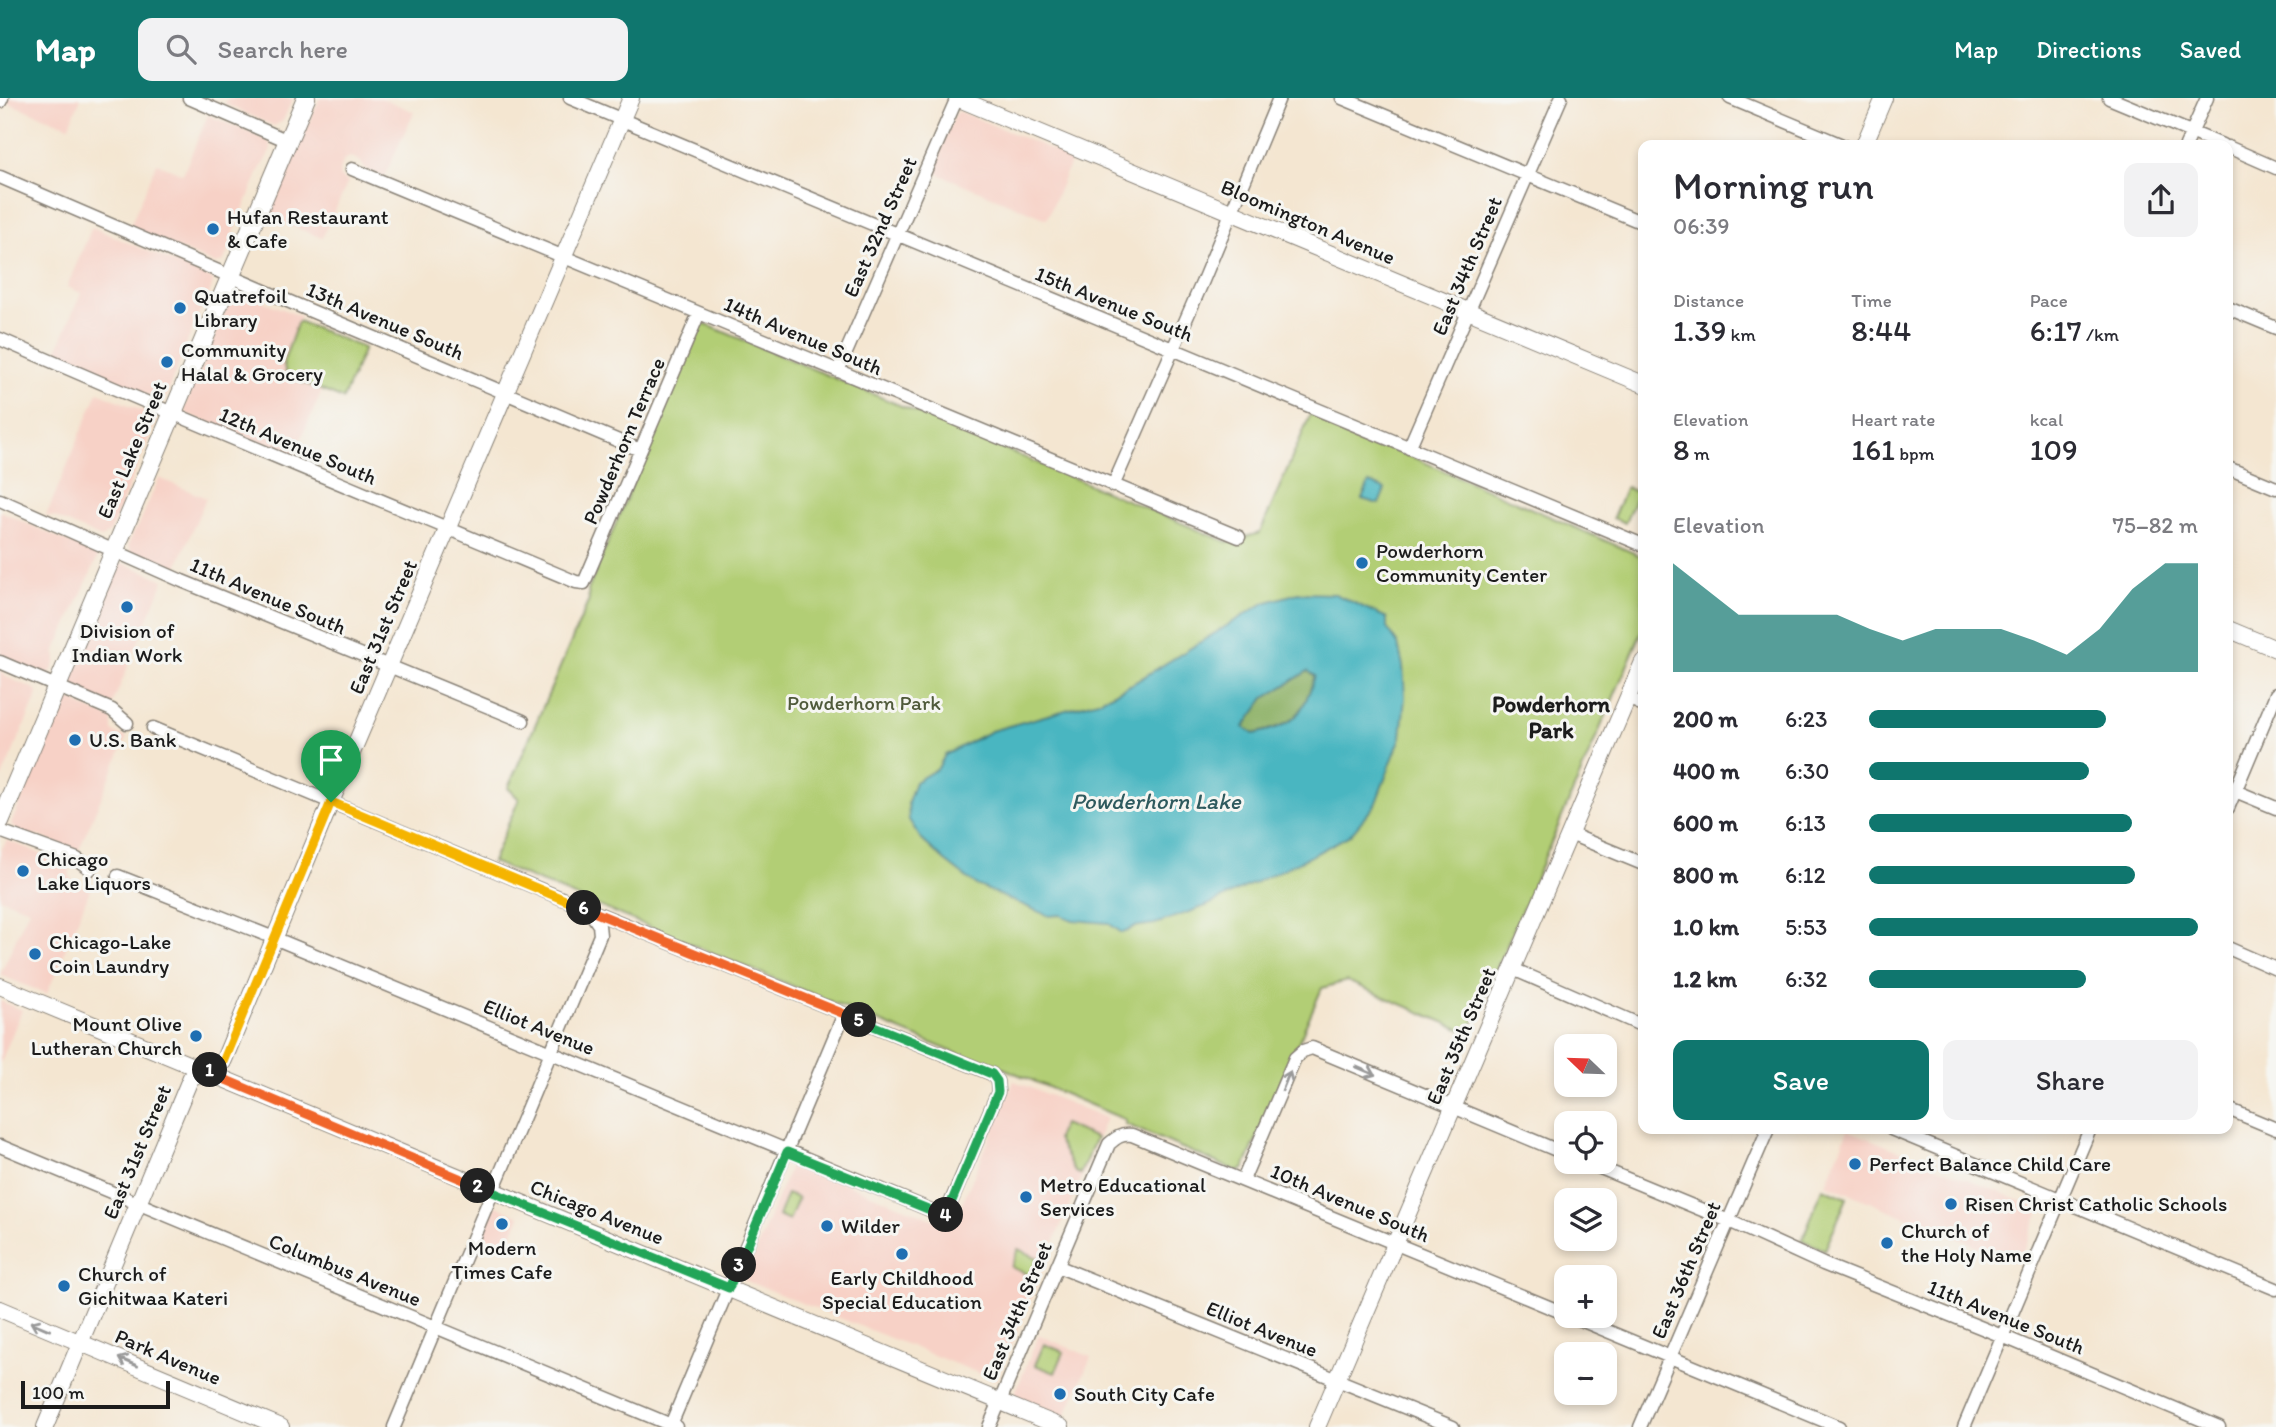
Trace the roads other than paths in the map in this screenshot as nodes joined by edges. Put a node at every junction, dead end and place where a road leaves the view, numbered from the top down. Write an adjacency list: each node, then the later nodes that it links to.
1 (189, 98): 19 (street)
2 (306, 98): 19 (main road, East Lake Street)
3 (570, 98): 13 (street, 15th Avenue South)
4 (631, 98): 13 (street, East 31st Street)
5 (957, 98): 25 (street, Bloomington Avenue); 27 (street, East 32nd Street)
6 (1279, 98): 25 (street)
7 (1342, 98): 23 (street)
8 (1561, 98): 23 (street, East 34th Street)
9 (1730, 98): 15 (street)
10 (1884, 98): 16 (street)
11 (2109, 98): 14 (street)
12 (2207, 98): 14 (street)
13 (621, 119): 27 (street, 15th Avenue South); 28 (street, East 31st Street)
14 (2192, 132): 17 (street); 18 (street)
15 (1830, 140)
16 (1866, 140)
17 (2188, 140)
18 (2210, 140)
19 (288, 141): 29 (main road, East Lake Street)
20 (2233, 150): 21 (street)
21 (2276, 168)
22 (352, 169): 28 (street, 14th Avenue South)
23 (1528, 175): 26 (street); 31 (street, East 34th Street)
24 (0, 177): 29 (street, 13th Avenue South)
25 (1231, 212): 31 (street, Bloomington Avenue); 35 (street)
26 (1638, 221)
27 (897, 235): 35 (street, 15th Avenue South); 36 (street, East 32nd Street)
28 (562, 257): 32 (street, 14th Avenue South); 38 (street, East 31st Street)
29 (231, 277): 38 (street, 13th Avenue South); 39 (main road, East Lake Street)
30 (2233, 310): 33 (street)
31 (1469, 311): 37 (street, Bloomington Avenue); 40 (street, East 34th Street)
32 (699, 313): 36 (street, 14th Avenue South); 41 (street, Powderhorn Terrace)
33 (2276, 328)
34 (0, 340): 39 (street, 12th Avenue South)
35 (1174, 348): 40 (street, 15th Avenue South); 43 (street)
36 (838, 371): 43 (street, 14th Avenue South)
37 (1638, 382)
38 (505, 392): 41 (street, 13th Avenue South); 46 (street, East 31st Street)
39 (172, 414): 46 (street, 12th Avenue South); 49 (main road, East Lake Street)
40 (1409, 448): 48 (street, 15th Avenue South)
41 (640, 450): 50 (street, Powderhorn Terrace)
42 (2233, 470): 44 (street)
43 (1113, 486): 47 (street, 14th Avenue South)
44 (2276, 488)
45 (0, 500): 49 (street, 11th Avenue South)
46 (447, 528): 50 (street, 12th Avenue South); 54 (street, East 31st Street)
47 (1239, 537)
48 (1638, 543)
49 (114, 552): 54 (street, 11th Avenue South); 56 (main road, East Lake Street)
50 (584, 583)
51 (2233, 631): 52 (street)
52 (2276, 649)
53 (0, 662): 56 (street)
54 (389, 667): 60 (street, 11th Avenue South); 65 (street, East 31st Street)
55 (1638, 674): 58 (street, East 35th Street)
56 (57, 686): 61 (street); 67 (main road, East Lake Street)
57 (2276, 694): 63 (street)
58 (1628, 698): 59 (street); 69 (street, East 35th Street)
59 (1638, 703)
60 (523, 721)
61 (127, 723)
62 (153, 728): 65 (street)
63 (2233, 786)
64 (2233, 791): 66 (street)
65 (331, 802): 73 (street); 76 (street, East 31st Street)
66 (2276, 808)
67 (0, 821)
68 (0, 831): 71 (street)
69 (1570, 834): 70 (street); 79 (street, East 35th Street)
70 (1638, 862)
71 (90, 869)
72 (118, 876): 76 (street, Elliot Avenue)
73 (586, 908): 74 (street); 75 (street)
74 (619, 922): 75 (street); 81 (street)
75 (600, 935): 83 (street)
76 (274, 938): 83 (street, Elliot Avenue); 84 (street, East 31st Street)
77 (2233, 950): 78 (street)
78 (2276, 968)
79 (1513, 969): 82 (street); 85 (street, East 35th Street)
80 (0, 986): 84 (street, Chicago Avenue)
81 (844, 1014): 94 (street); 94 (street, Elliot Avenue)
82 (1638, 1025)
83 (550, 1053): 94 (street, Elliot Avenue); 97 (street)
84 (207, 1072): 97 (street, Chicago Avenue); 99 (street, East 31st Street)
85 (1454, 1108): 93 (street); 96 (street, one-way to 85); 101 (street, East 35th Street)
86 (2233, 1111): 87 (street)
87 (2276, 1129)
88 (1766, 1134): 100 (street, East 36th Street)
89 (1903, 1134): 98 (street)
90 (2088, 1134): 98 (street)
91 (1118, 1136): 96 (street, 10th Avenue South); 102 (street, East 34th Street)
92 (0, 1146): 99 (street, Columbus Avenue)
93 (1554, 1149)
94 (787, 1152): 103 (street)
95 (1615, 1174): 100 (street, 11th Avenue South)
96 (1243, 1180): 101 (street, 10th Avenue South)
97 (492, 1192): 103 (street, Chicago Avenue); 107 (street)
98 (2060, 1199): 104 (street); 109 (street)
99 (137, 1205): 107 (street, Columbus Avenue); 110 (street, East 31st Street)
100 (1729, 1222): 109 (street, 11th Avenue South); 111 (street, East 36th Street)
101 (1395, 1243): 106 (street, 10th Avenue South); 112 (street, East 35th Street)
102 (1057, 1266): 112 (street, Elliot Avenue); 113 (street, East 34th Street)
103 (729, 1288): 113 (street, Chicago Avenue); 114 (street)
104 (2276, 1289)
105 (0, 1309): 110 (street, Park Avenue, one-way to 105)
106 (1554, 1309)
107 (435, 1328): 114 (street, Columbus Avenue); 117 (street)
108 (1600, 1328): 111 (street)
109 (2002, 1336): 124 (street); 125 (street, 11th Avenue South)
110 (80, 1342): 115 (street, East 31st Street); 116 (street, Park Avenue, one-way to 110)
111 (1670, 1357): 122 (street, East 36th Street); 123 (street)
112 (1336, 1379): 120 (street, East 35th Street); 121 (street, Elliot Avenue)
113 (1000, 1402): 118 (street, East 34th Street); 119 (street, Chicago Avenue)
114 (672, 1426)
115 (45, 1427)
116 (281, 1427)
117 (394, 1427)
118 (989, 1427)
119 (1061, 1427)
120 (1317, 1427)
121 (1453, 1427)
122 (1640, 1427)
123 (1839, 1427)
124 (1964, 1427)
125 (2219, 1427)

